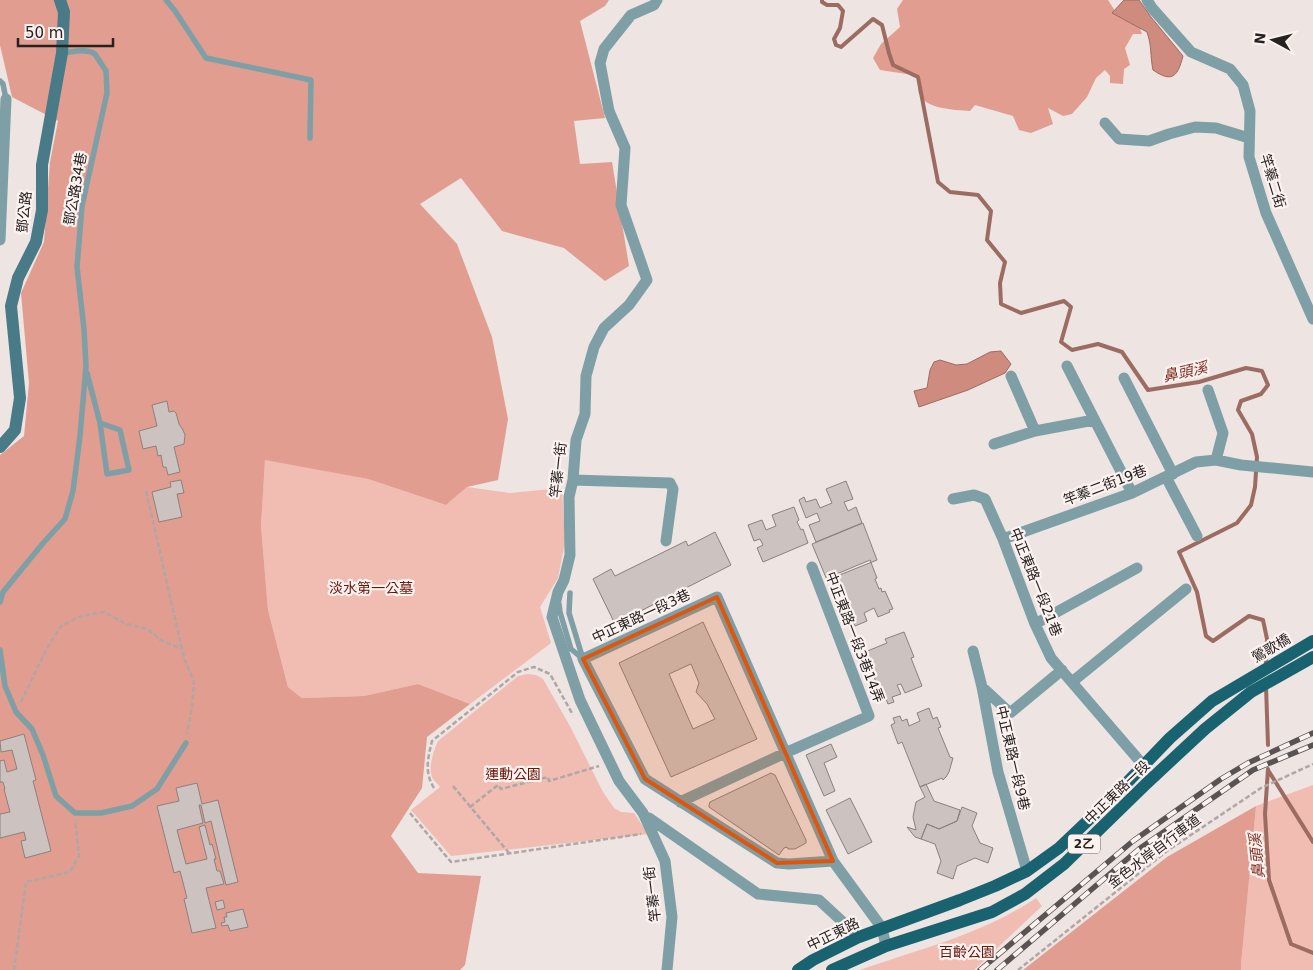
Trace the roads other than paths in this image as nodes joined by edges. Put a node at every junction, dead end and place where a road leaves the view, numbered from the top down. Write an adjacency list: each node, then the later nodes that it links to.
1 (60, 0): 5 (street, 鄧公路)
2 (166, 0): 9 (lane)
3 (658, 0): 26 (street, 竿蓁一街)
4 (1147, 0): 10 (street, 竿蓁二街)
5 (62, 52): 13 (lane, 鄧公路34巷); 22 (street, 鄧公路)
6 (0, 81): 7 (lane)
7 (6, 99): 11 (street)
8 (1105, 123): 10 (street)
9 (310, 138)
10 (1249, 138): 12 (street, 竿蓁二街)
11 (0, 240)
12 (1312, 312)
13 (86, 366): 19 (lane, 鄧公路34巷); 36 (lane, 鄧公路34巷)
14 (1067, 366): 18 (street)
15 (1011, 376): 20 (street)
16 (1124, 378): 25 (street)
17 (1208, 390): 23 (street)
18 (1094, 420): 20 (street); 27 (street)
19 (100, 423): 19 (lane, 鄧公路34巷)
20 (1034, 431): 21 (street)
21 (994, 444)
22 (0, 447)
23 (1216, 460): 24 (street, 竿蓁二街19巷); 25 (street, 竿蓁二街19巷)
24 (1313, 472)
25 (1170, 475): 27 (street, 竿蓁二街19巷); 29 (street)
26 (573, 480): 31 (street); 35 (street, 竿蓁一街)
27 (1132, 493): 30 (street, 竿蓁二街19巷)
28 (953, 499): 30 (street, 中正東路一段21巷)
29 (1197, 536)
30 (1004, 539): 37 (street, 中正東路一段21巷)
31 (666, 541)
32 (812, 567): 49 (street, 中正東路一段3巷14弄)
33 (1137, 568): 37 (street)
34 (1186, 589): 45 (street)
35 (564, 592): 42 (lane); 42 (lane); 58 (street, 竿蓁一街)
36 (0, 602)
37 (1035, 624): 43 (street, 中正東路一段21巷)
38 (1312, 642): 44 (main road, 鶯歌橋 / 2乙)
39 (0, 650): 48 (lane)
40 (973, 651): 46 (street, 中正東路一段9巷)
41 (1313, 657): 47 (main road, 鶯歌橋 / 2乙)
42 (583, 659): 49 (street, 中正東路一段3巷); 51 (street, 中正東路一段3巷)
43 (1062, 670): 45 (street, 中正東路一段21巷); 46 (street)
44 (1248, 679): 50 (main road, 中正東路一段 / 2乙)
45 (1072, 682): 50 (street, 中正東路一段21巷)
46 (982, 687): 54 (street, 中正東路一段9巷)
47 (1251, 692): 57 (main road, 中正東路一段 / 2乙)
48 (186, 743)
49 (785, 753): 51 (street); 53 (street, 中正東路一段3巷)
50 (1144, 766): 54 (main road, 中正東路一段 / 2乙)
51 (680, 802): 53 (street, 中正東路一段3巷)
52 (649, 818): 56 (street)
53 (833, 861): 55 (street, 中正東路一段3巷)
54 (1027, 871): 55 (main road, 中正東路一段 / 2乙)
55 (882, 928): 56 (main road, 中正東路 / 2乙); 57 (street, 中正東路一段3巷)
56 (859, 937): 59 (main road, 中正東路 / 2乙)
57 (886, 946): 60 (main road, 2乙)
58 (667, 970)
59 (798, 970)
60 (832, 970)

